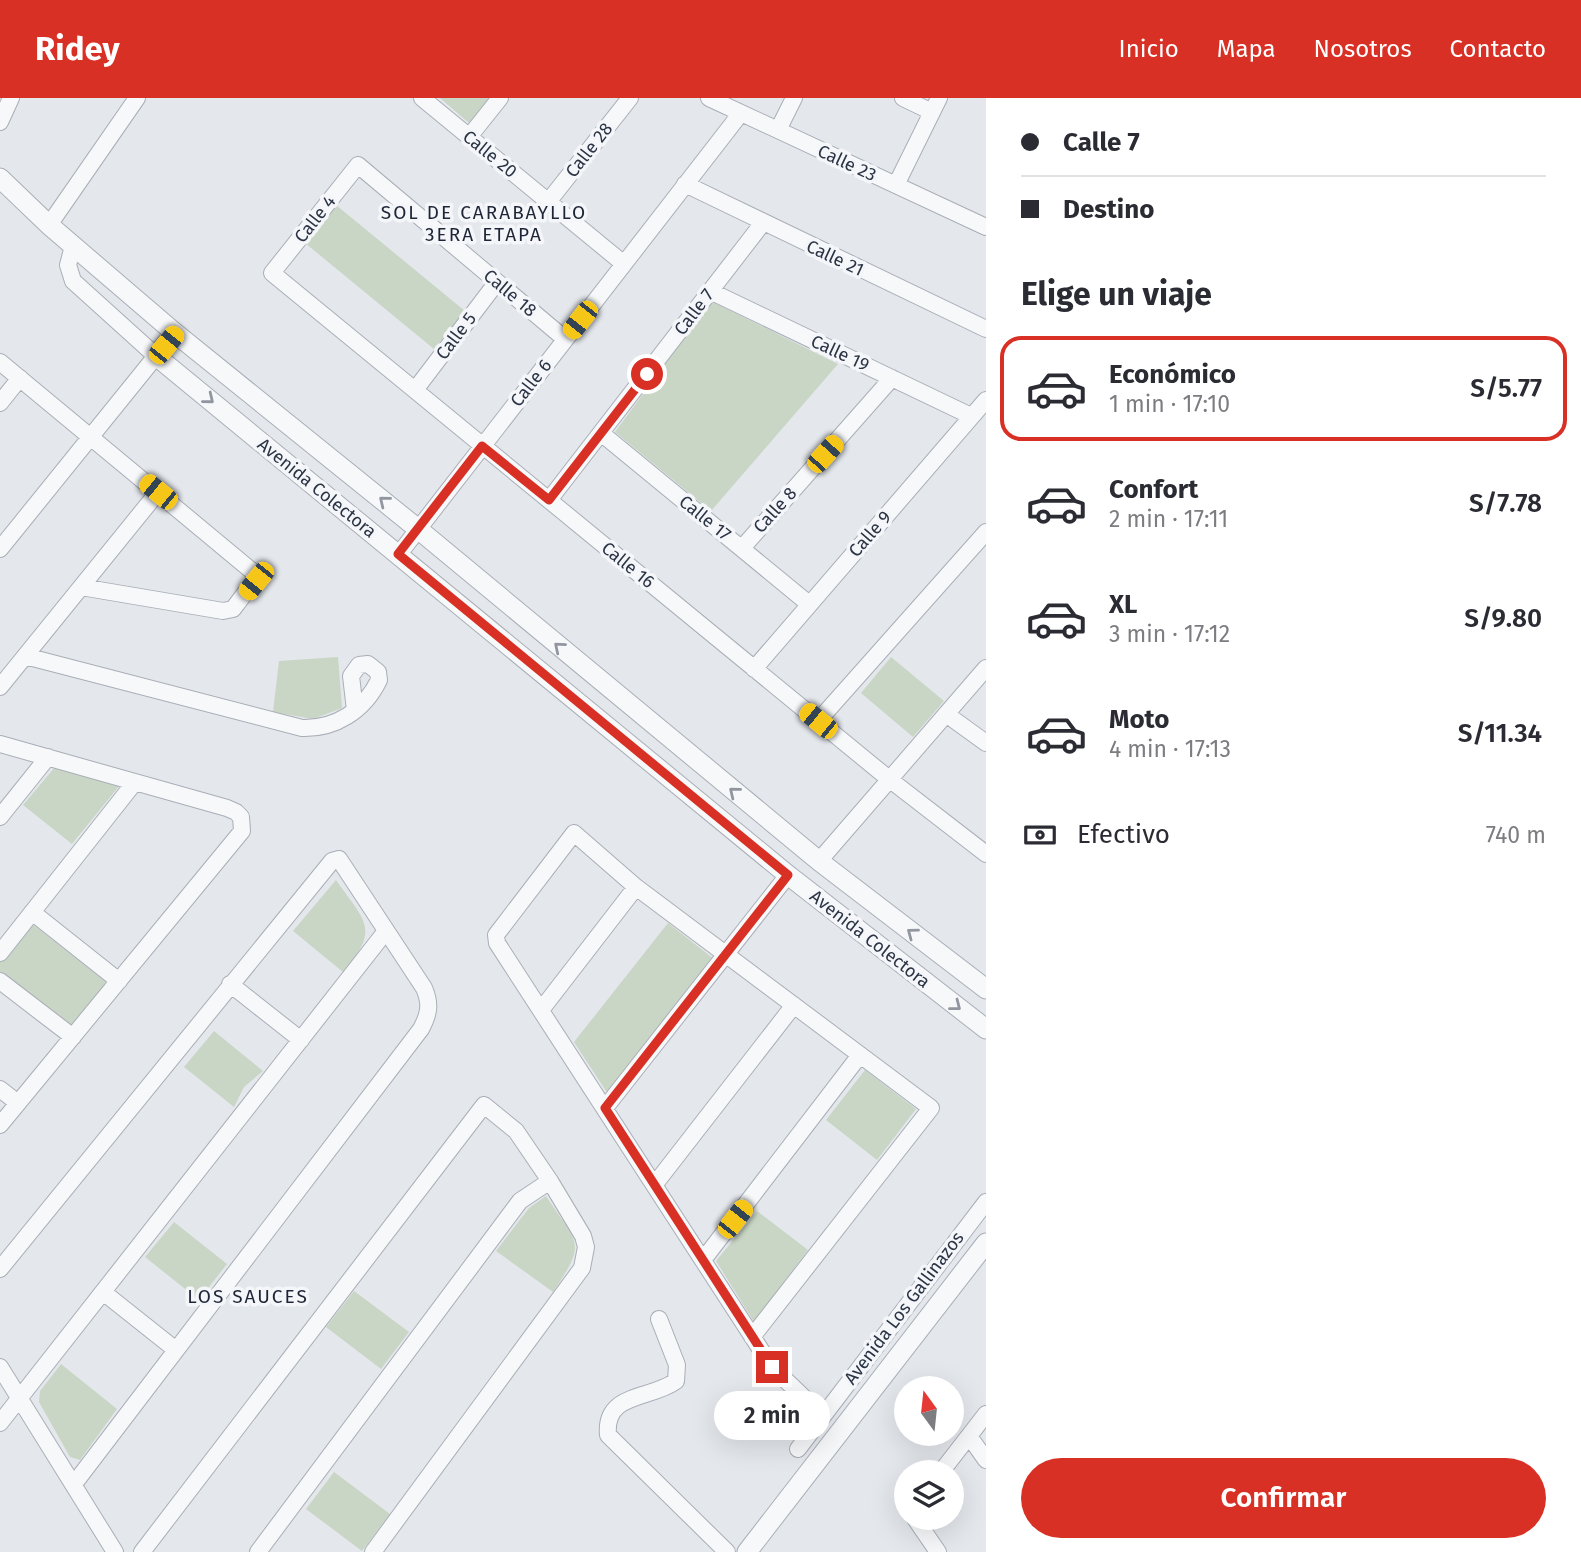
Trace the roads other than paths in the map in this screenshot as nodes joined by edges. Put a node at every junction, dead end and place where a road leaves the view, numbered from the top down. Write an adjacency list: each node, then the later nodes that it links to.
1 (11, 98): 11 (street)
2 (137, 98): 20 (street)
3 (422, 98): 13 (street, Calle 20)
4 (500, 98): 13 (street)
5 (630, 98): 18 (street, Calle 28)
6 (709, 98): 10 (street, Calle 23)
7 (794, 98): 12 (street)
8 (903, 98): 9 (street)
9 (935, 105): 17 (street)
10 (741, 113): 12 (street, Calle 23); 16 (street, Calle 6)
11 (0, 122)
12 (778, 130): 17 (street, Calle 23)
13 (469, 137): 18 (street, Calle 20)
14 (358, 165): 24 (street, Calle 4); 25 (street, Calle 18)
15 (0, 178): 20 (street, Avenida Colectora)
16 (685, 184): 19 (street, Calle 21); 23 (street, Calle 6)
17 (896, 185): 21 (street, Calle 23)
18 (548, 202): 23 (street, Calle 20)
19 (762, 223): 26 (street, Calle 7); 27 (street, Calle 21)
20 (49, 225): 22 (street, Avenida Colectora)
21 (986, 227)
22 (73, 246): 28 (street, Avenida Colectora); 30 (street, Avenida Colectora)
23 (624, 264): 29 (street, Calle 6)
24 (272, 273): 34 (street, Calle 16)
25 (497, 282): 29 (street, Calle 18); 34 (street, Calle 5)
26 (710, 291): 33 (street, Calle 19); 38 (street, Calle 7)
27 (986, 329)
28 (175, 333): 30 (street); 43 (street, Avenida Colectora, one-way to 28)
29 (565, 339): 40 (street, Calle 6)
30 (156, 356): 39 (street); 47 (street, Avenida Colectora, one-way to 47)
31 (0, 362): 32 (street)
32 (20, 378): 36 (street); 39 (street)
33 (892, 378): 37 (street, Calle 19); 45 (street, Calle 8)
34 (415, 390): 40 (street, Calle 16)
35 (986, 400): 37 (street, Calle 9)
36 (0, 403)
37 (971, 415): 49 (street, Calle 9)
38 (601, 433): 42 (street, Calle 7); 45 (street, Calle 17)
39 (91, 437): 41 (street); 46 (street)
40 (482, 446): 42 (street, Calle 16); 43 (street, Calle 6)
41 (158, 492): 48 (street); 48 (street)
42 (549, 500): 52 (street, Calle 16)
43 (418, 529): 47 (street, Calle 6); 64 (street, Avenida Colectora, one-way to 43)
44 (986, 532): 56 (street)
45 (741, 548): 49 (street, Calle 17)
46 (0, 549)
47 (398, 554): 65 (street, Avenida Colectora)
48 (81, 587): 50 (street)
49 (809, 604): 52 (street, Calle 9)
50 (25, 656): 53 (street); 54 (street)
51 (986, 668): 55 (street)
52 (754, 669): 56 (street, Calle 16)
53 (0, 687)
54 (355, 710)
55 (946, 714): 57 (street); 60 (street)
56 (818, 721): 60 (street, Calle 16)
57 (986, 743)
58 (0, 744): 59 (street)
59 (48, 757): 61 (street); 62 (street)
60 (889, 779): 63 (street, Calle 16); 64 (street)
61 (135, 782): 67 (street); 72 (street)
62 (0, 817)
63 (986, 854)
64 (819, 861): 74 (street, Avenida Colectora, one-way to 64)
65 (788, 875): 70 (street); 77 (street, Avenida Colectora, one-way to 77)
66 (636, 887): 70 (street); 76 (street); 76 (street)
67 (32, 912): 69 (street); 72 (street)
68 (386, 931): 73 (street); 79 (street); 94 (street)
69 (0, 953)
70 (726, 953): 75 (street); 83 (street)
71 (0, 981): 78 (street)
72 (119, 981): 78 (street)
73 (230, 984): 79 (street); 90 (street)
74 (986, 989)
75 (794, 1005): 80 (street); 86 (street)
76 (541, 1010): 83 (street)
77 (986, 1029)
78 (73, 1037): 82 (street)
79 (301, 1040): 91 (street)
80 (860, 1055): 89 (street); 93 (street)
81 (0, 1088): 82 (street)
82 (18, 1103): 84 (street)
83 (605, 1108): 86 (street)
84 (0, 1125)
85 (550, 1181): 107 (street); 108 (street); 109 (street)
86 (655, 1184): 89 (street)
87 (986, 1202): 98 (street, Avenida Los Gallinazos)
88 (986, 1242): 111 (street, Avenida Los Gallinazos)
89 (703, 1260): 93 (street)
90 (0, 1269)
91 (103, 1292): 94 (street); 96 (street)
92 (659, 1319): 110 (street)
93 (752, 1337): 98 (street)
94 (176, 1350): 104 (street)
95 (0, 1367): 96 (street)
96 (20, 1397): 99 (street); 104 (street)
97 (986, 1414): 100 (street)
98 (822, 1415): 101 (street, Avenida Los Gallinazos)
99 (0, 1423)
100 (969, 1436): 102 (street); 103 (street)
101 (798, 1449)
102 (951, 1460)
103 (986, 1460)
104 (74, 1484): 106 (street)
105 (923, 1530): 112 (street)
106 (115, 1552)
107 (142, 1552)
108 (258, 1552)
109 (373, 1552)
110 (727, 1552)
111 (747, 1552)
112 (938, 1552)

